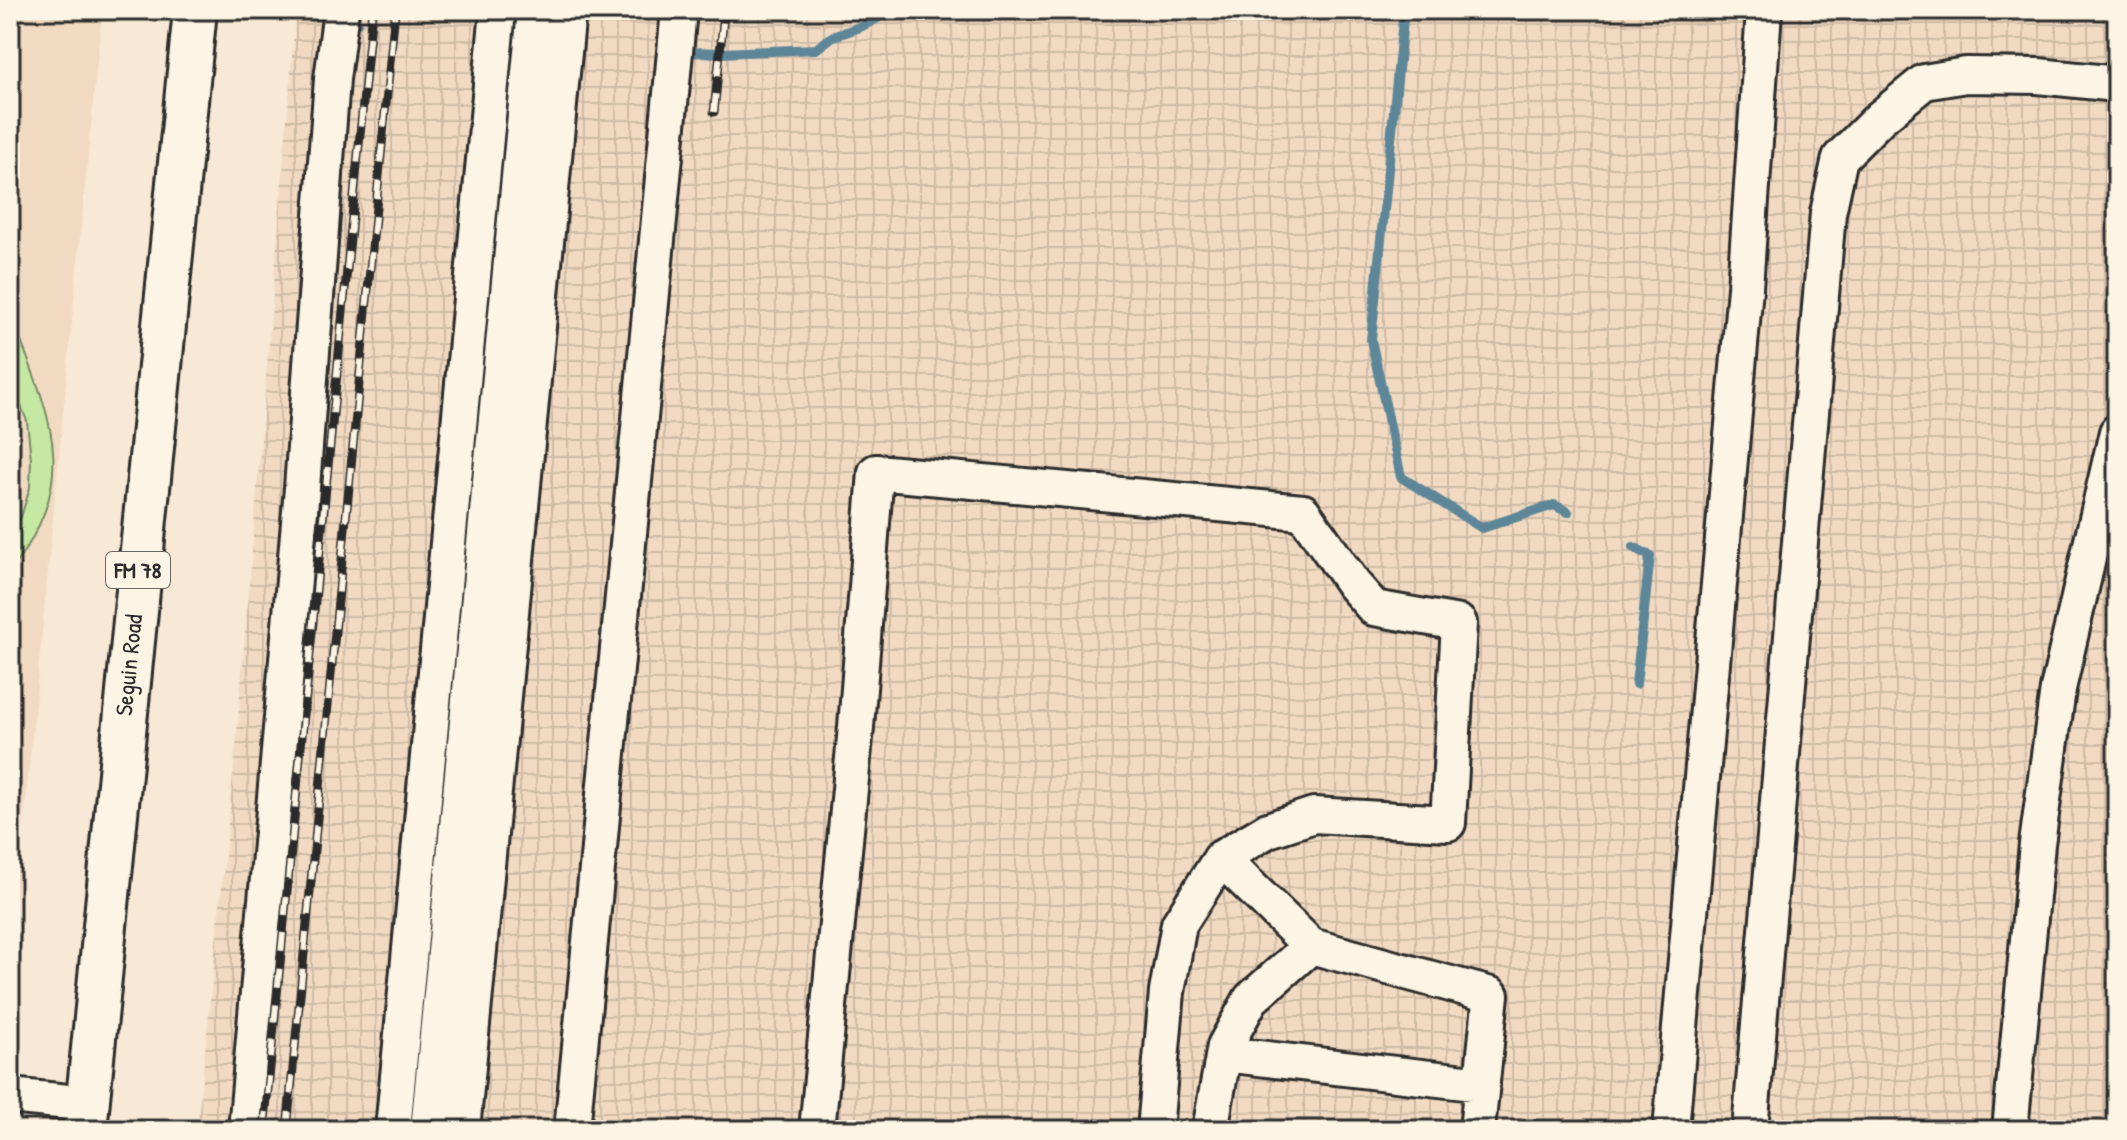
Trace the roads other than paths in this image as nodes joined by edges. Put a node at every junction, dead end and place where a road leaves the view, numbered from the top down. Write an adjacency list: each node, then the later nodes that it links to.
1 (195, 10): 15 (main road, Seguin Road / FM 78)
2 (341, 10): 16 (lane)
3 (498, 10): 17 (lane)
4 (535, 10): 18 (lane)
5 (568, 10): 19 (lane)
6 (679, 10): 20 (lane)
7 (1764, 10): 25 (lane)
8 (2117, 84): 26 (lane)
9 (2117, 432): 27 (lane)
10 (1221, 858): 11 (lane); 21 (lane); 22 (lane)
11 (1311, 946): 12 (lane); 13 (lane)
12 (1224, 1054): 13 (lane); 23 (lane)
13 (1482, 1084): 24 (lane)
14 (10, 1096): 15 (lane)
15 (86, 1117)
16 (246, 1130)
17 (393, 1130)
18 (428, 1130)
19 (462, 1130)
20 (572, 1130)
21 (817, 1130)
22 (1155, 1130)
23 (1210, 1130)
24 (1477, 1130)
25 (1671, 1130)
26 (1750, 1130)
27 (2010, 1130)

